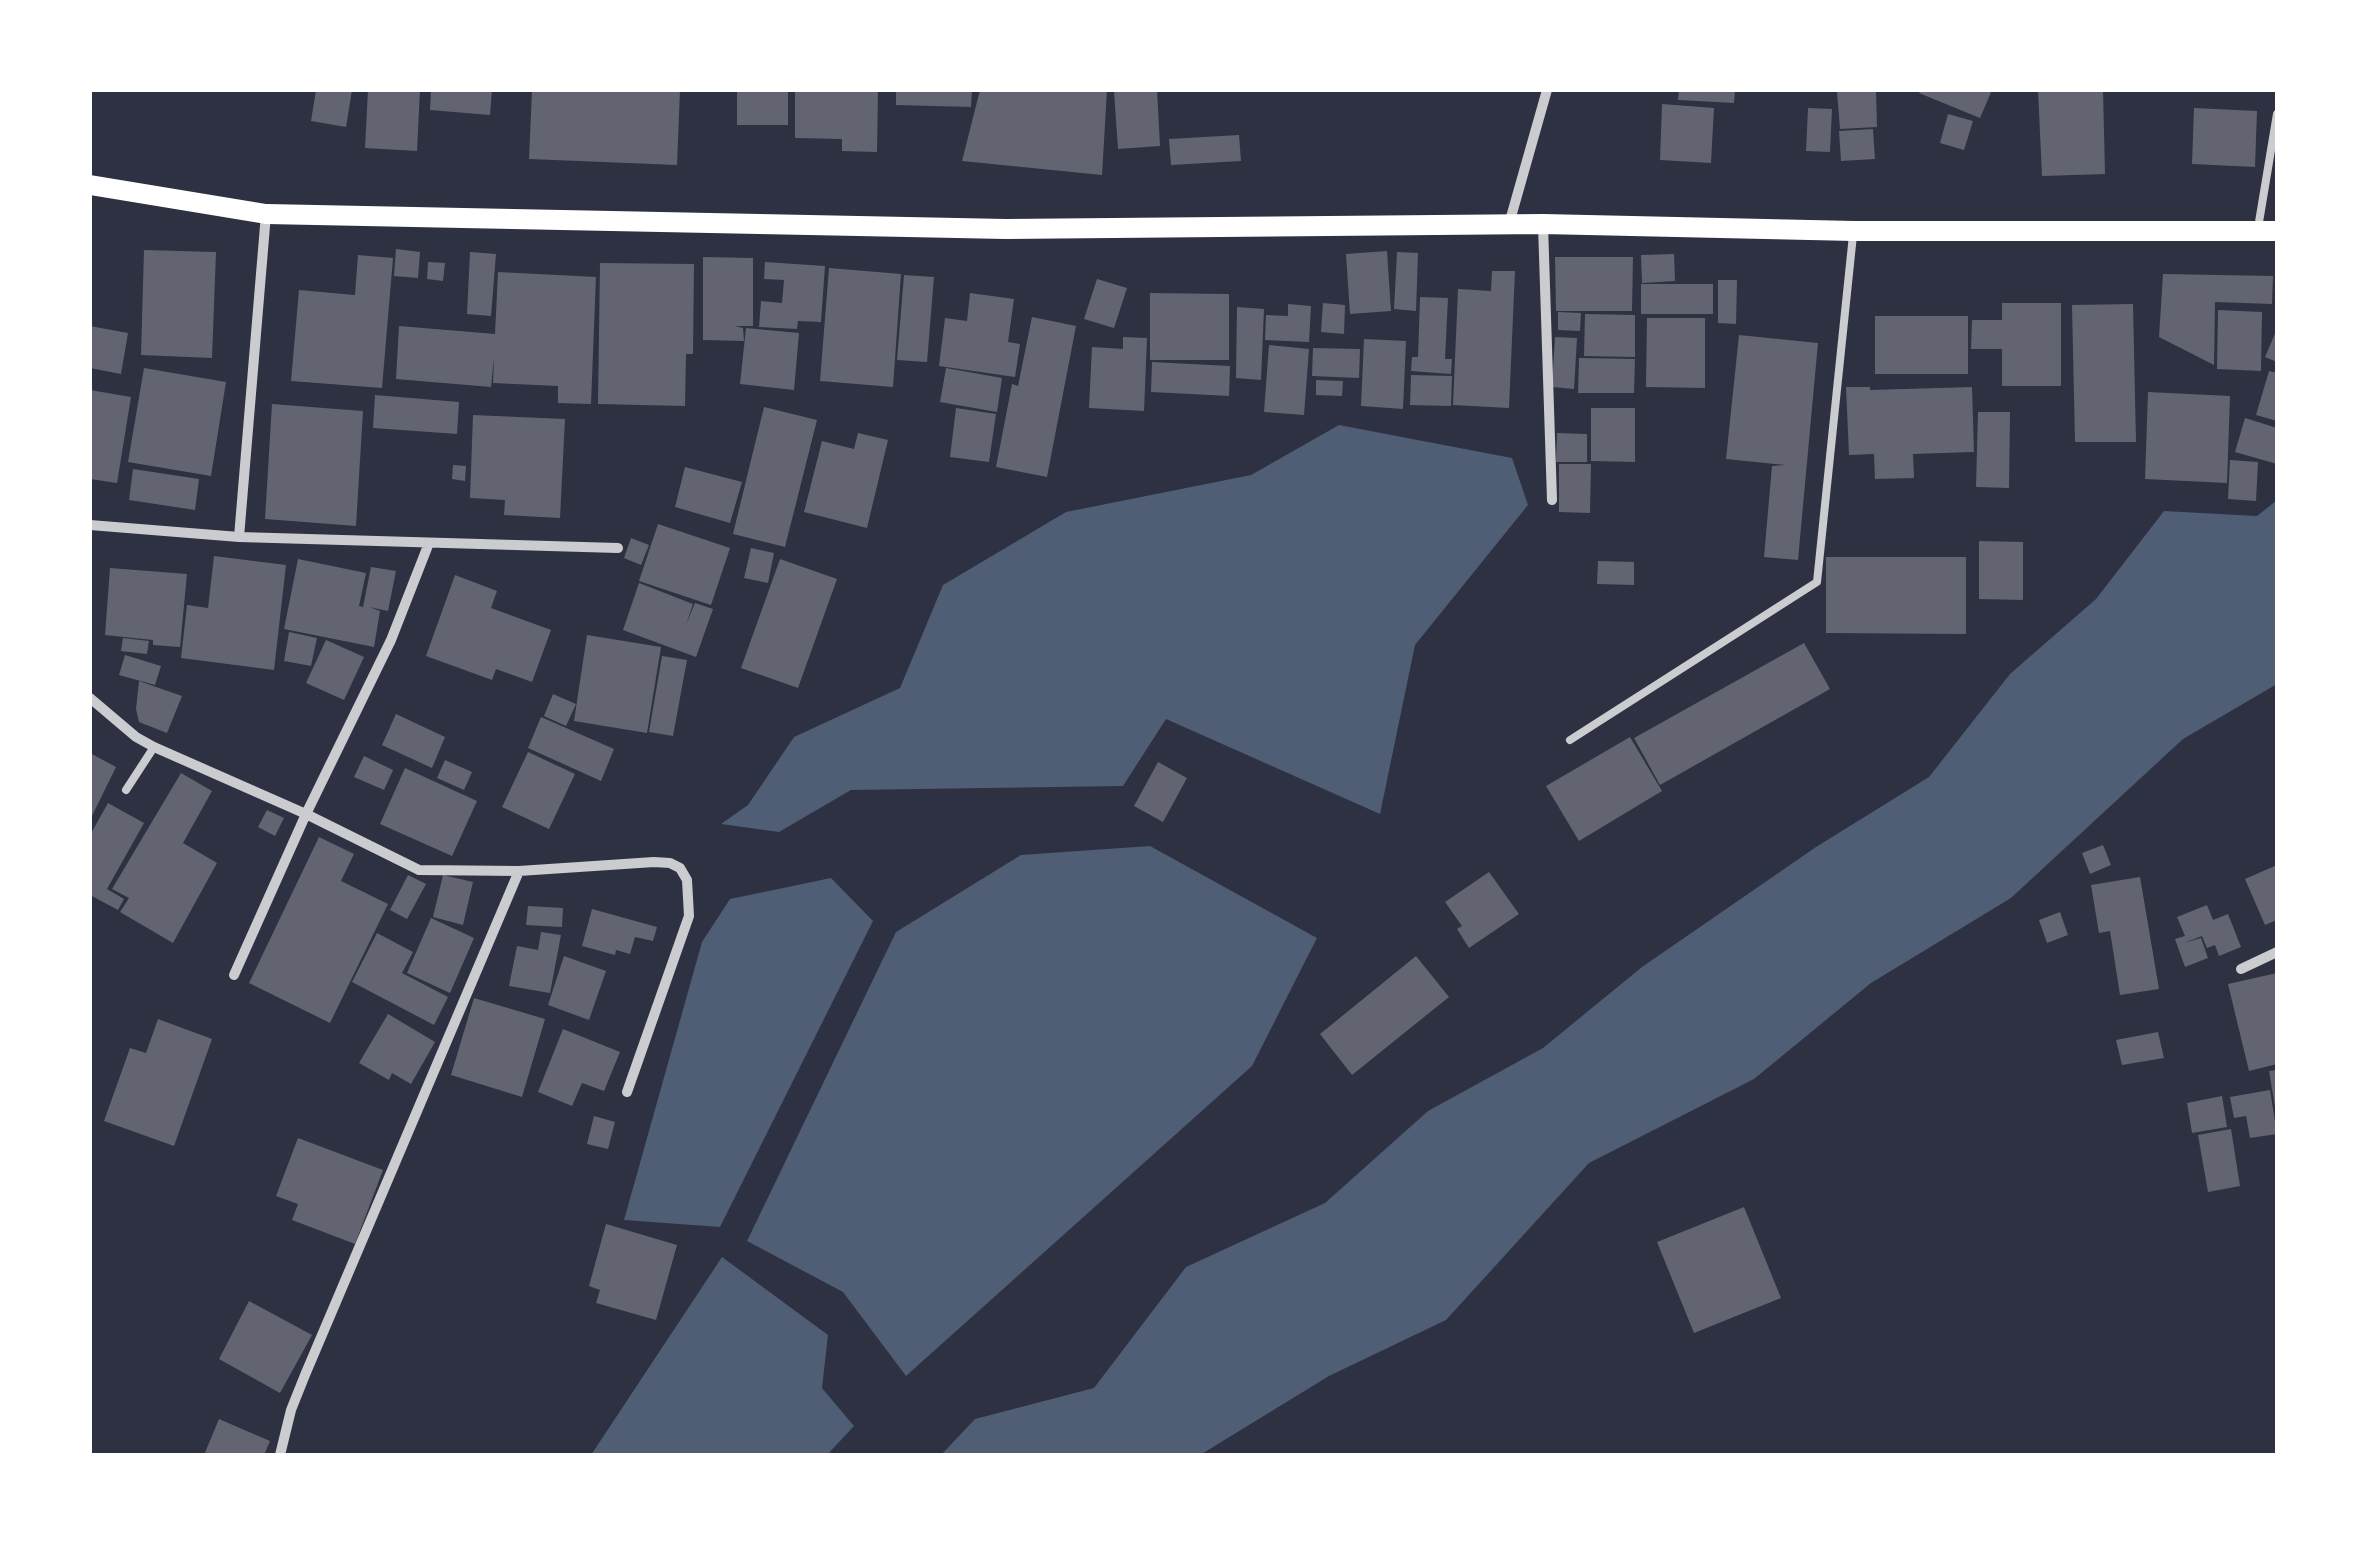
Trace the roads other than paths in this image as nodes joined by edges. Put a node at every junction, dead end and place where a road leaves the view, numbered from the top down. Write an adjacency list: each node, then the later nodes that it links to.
1 (1546, 90): 5 (street)
2 (2277, 114): 8 (lane)
3 (90, 185): 4 (main road)
4 (266, 214): 5 (main road); 11 (street)
5 (1509, 224): 6 (main road)
6 (1543, 224): 7 (main road); 9 (street)
7 (1854, 230): 8 (main road); 15 (lane)
8 (2267, 231)
9 (1552, 500)
10 (90, 525): 11 (street)
11 (239, 537): 12 (street)
12 (428, 542): 13 (street); 18 (street)
13 (618, 548)
14 (90, 698): 16 (street)
15 (1570, 740)
16 (154, 747): 17 (lane); 18 (street)
17 (126, 790)
18 (306, 814): 19 (street); 22 (street)
19 (519, 871): 23 (street); 24 (street)
20 (2277, 952): 21 (street)
21 (2241, 969)
22 (234, 976)
23 (628, 1092)
24 (280, 1455)

